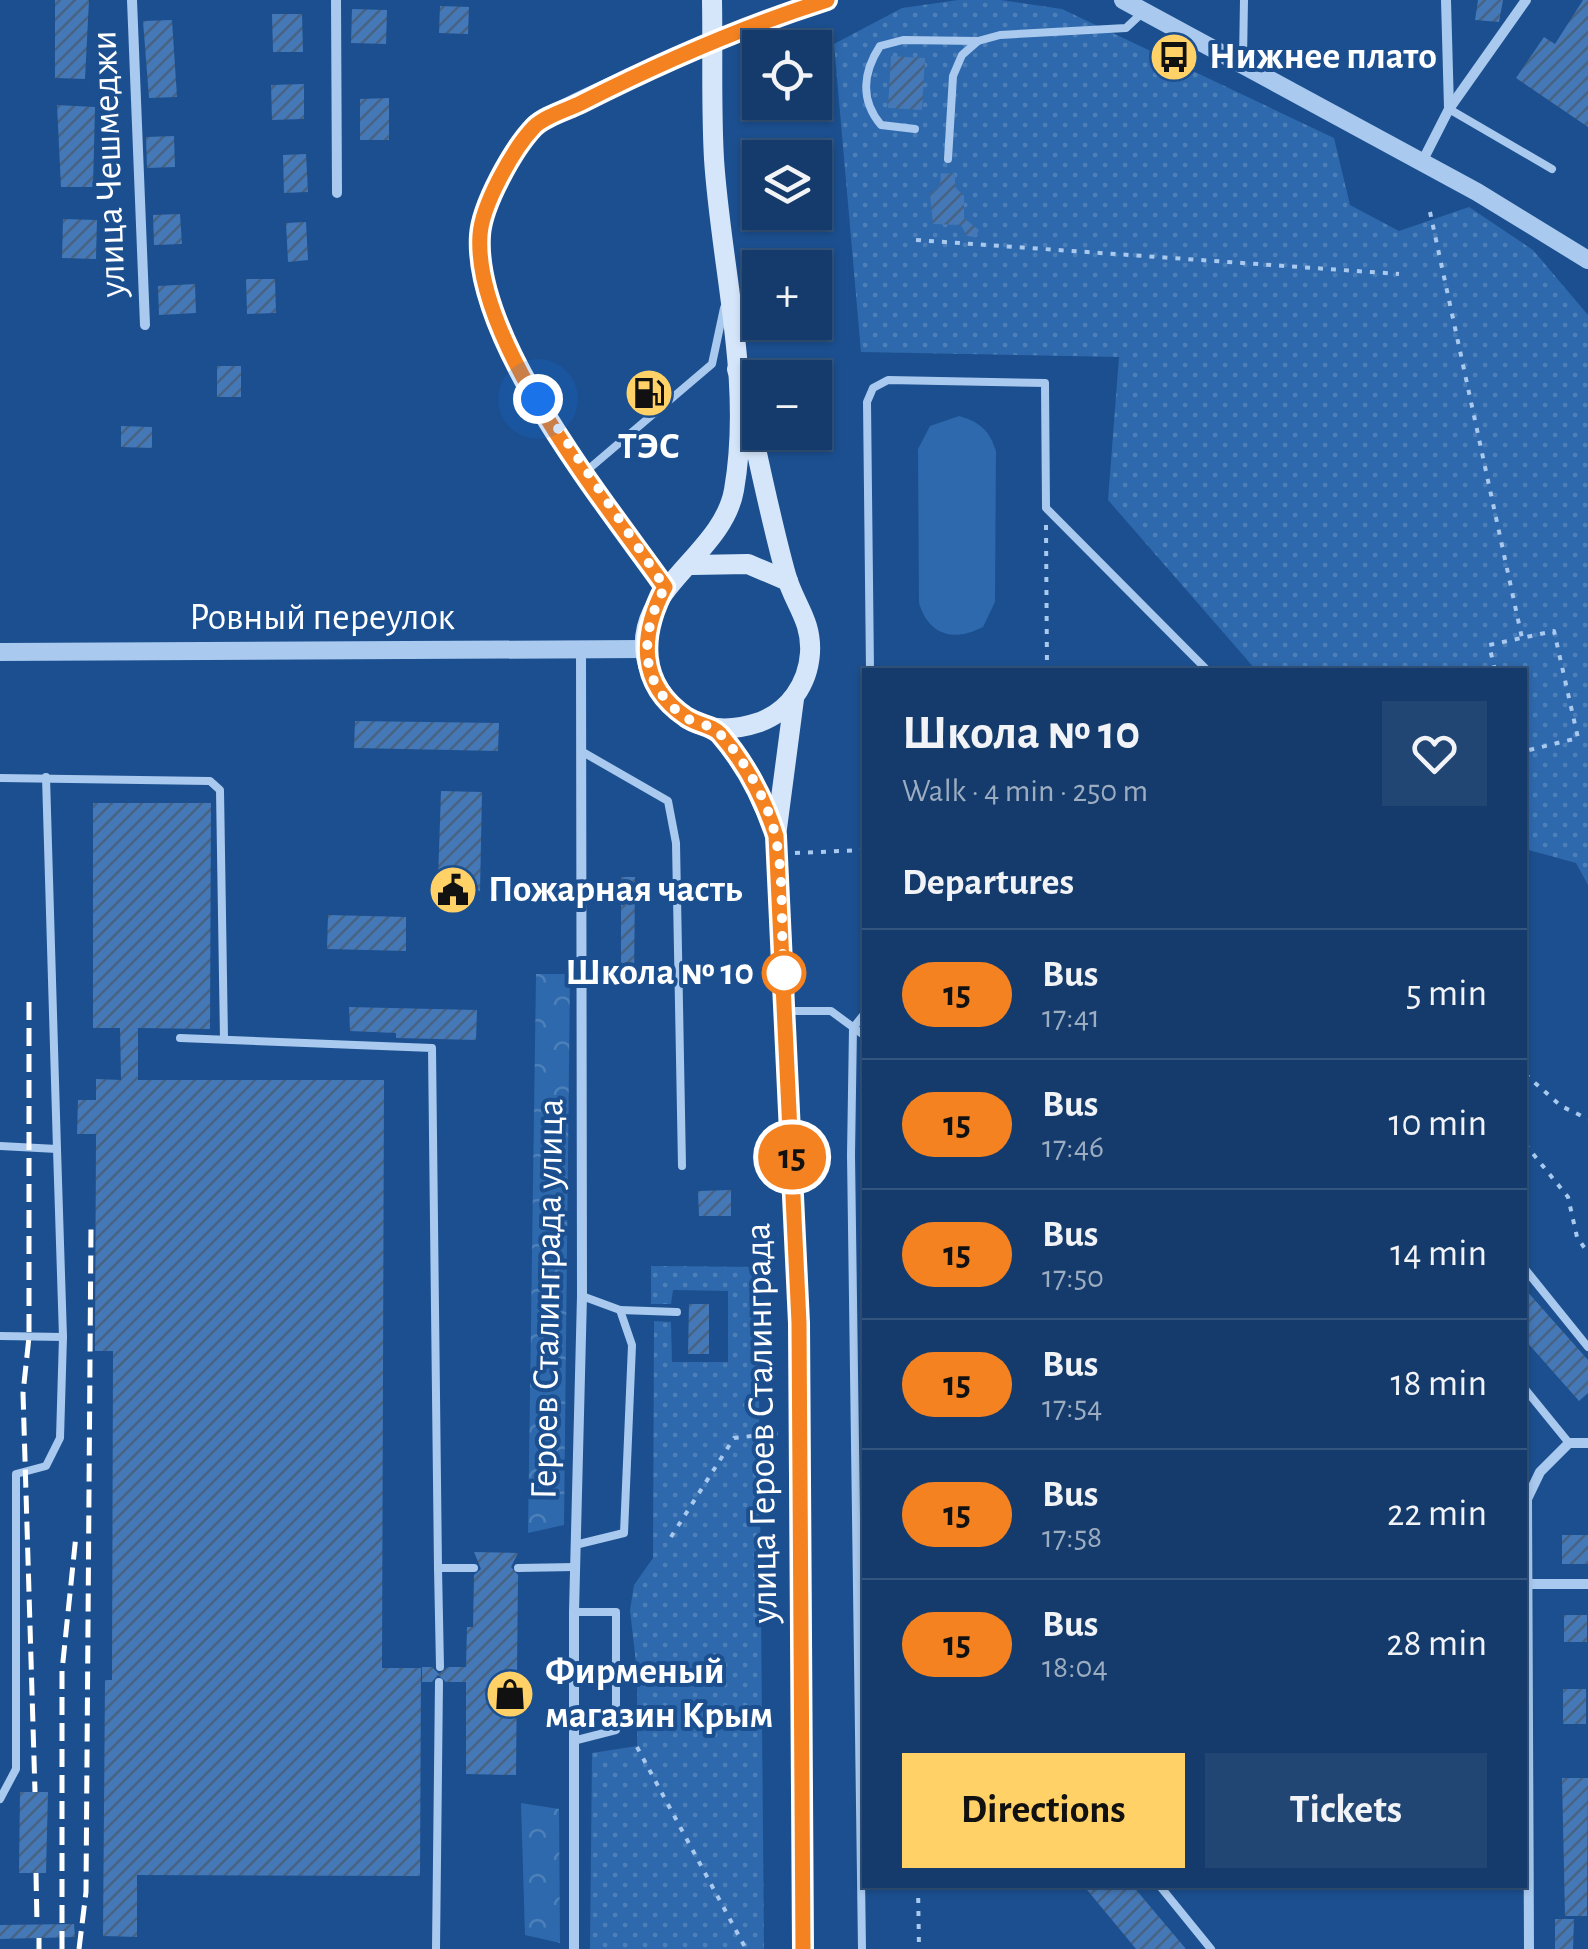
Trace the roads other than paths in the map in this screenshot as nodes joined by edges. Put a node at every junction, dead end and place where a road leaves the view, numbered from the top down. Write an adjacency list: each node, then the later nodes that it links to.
1 (132, 0): 20 (street, улица Чешмеджи)
2 (336, 0): 17 (street)
3 (712, 0): 19 (main road)
4 (827, 0): 22 (street, bridge)
5 (1123, 0): 9 (street)
6 (1244, 0): 11 (lane)
7 (1446, 0): 12 (street)
8 (1526, 0): 12 (street)
9 (1145, 10): 10 (lane); 11 (street)
10 (978, 41): 13 (lane); 14 (lane)
11 (1242, 62): 15 (street)
12 (1449, 109): 15 (street); 16 (lane)
13 (915, 128)
14 (948, 159)
15 (1422, 162): 18 (street)
16 (1552, 169)
17 (338, 194)
18 (1588, 260)
19 (727, 278): 21 (main road); 22 (lane)
20 (145, 325)
21 (737, 369): 23 (main road); 24 (main road)
22 (584, 473): 25 (street)
23 (692, 565): 24 (main road); 25 (main road)
24 (788, 582): 31 (main road)
25 (665, 587): 27 (main road)
26 (581, 649): 27 (street, Ровный переулок); 28 (street, Ровный переулок); 33 (street, Героев Сталинграда улица)
27 (644, 649): 32 (main road)
28 (0, 652)
29 (870, 668): 30 (lane)
30 (1205, 668)
31 (794, 699): 32 (main road); 36 (main road, улица Героев Сталинграда)
32 (717, 729): 36 (main road, улица Героев Сталинграда)
33 (579, 750): 45 (lane); 49 (street, Героев Сталинграда улица)
34 (0, 778): 35 (lane)
35 (46, 778): 42 (lane); 44 (lane)
36 (777, 845): 37 (main road, улица Героев Сталинграда)
37 (786, 1011): 39 (lane); 75 (main road, улица Героев Сталинграда)
38 (862, 1018): 39 (lane)
39 (853, 1028): 40 (lane); 47 (lane)
40 (862, 1034)
41 (180, 1038): 42 (lane)
42 (224, 1039): 62 (lane)
43 (0, 1146): 44 (lane)
44 (57, 1149): 53 (lane)
45 (682, 1166)
46 (1527, 1271): 54 (lane)
47 (851, 1294): 48 (lane); 60 (lane)
48 (862, 1294)
49 (582, 1296): 50 (lane); 59 (street, Героев Сталинграда улица)
50 (620, 1310): 51 (lane); 59 (lane)
51 (676, 1312)
52 (0, 1336): 53 (lane)
53 (62, 1337): 71 (lane)
54 (1588, 1347)
55 (1527, 1391): 56 (lane)
56 (1570, 1442): 57 (street); 58 (street)
57 (1588, 1443)
58 (1527, 1497)
59 (575, 1545): 61 (street, Героев Сталинграда улица)
60 (860, 1565): 76 (lane)
61 (574, 1567): 64 (lane); 67 (street, Героев Сталинграда улица)
62 (438, 1568): 63 (lane); 68 (lane)
63 (474, 1568)
64 (518, 1568)
65 (1527, 1584): 66 (street); 78 (street)
66 (1588, 1584)
67 (574, 1612): 70 (street, Героев Сталинграда улица); 70 (lane)
68 (440, 1667)
69 (439, 1682): 73 (lane)
70 (574, 1741): 74 (street, Героев Сталинграда улица)
71 (0, 1799)
72 (1161, 1888): 77 (lane)
73 (436, 1949)
74 (574, 1949)
75 (802, 1949)
76 (862, 1949)
77 (1211, 1949)
78 (1529, 1949)

